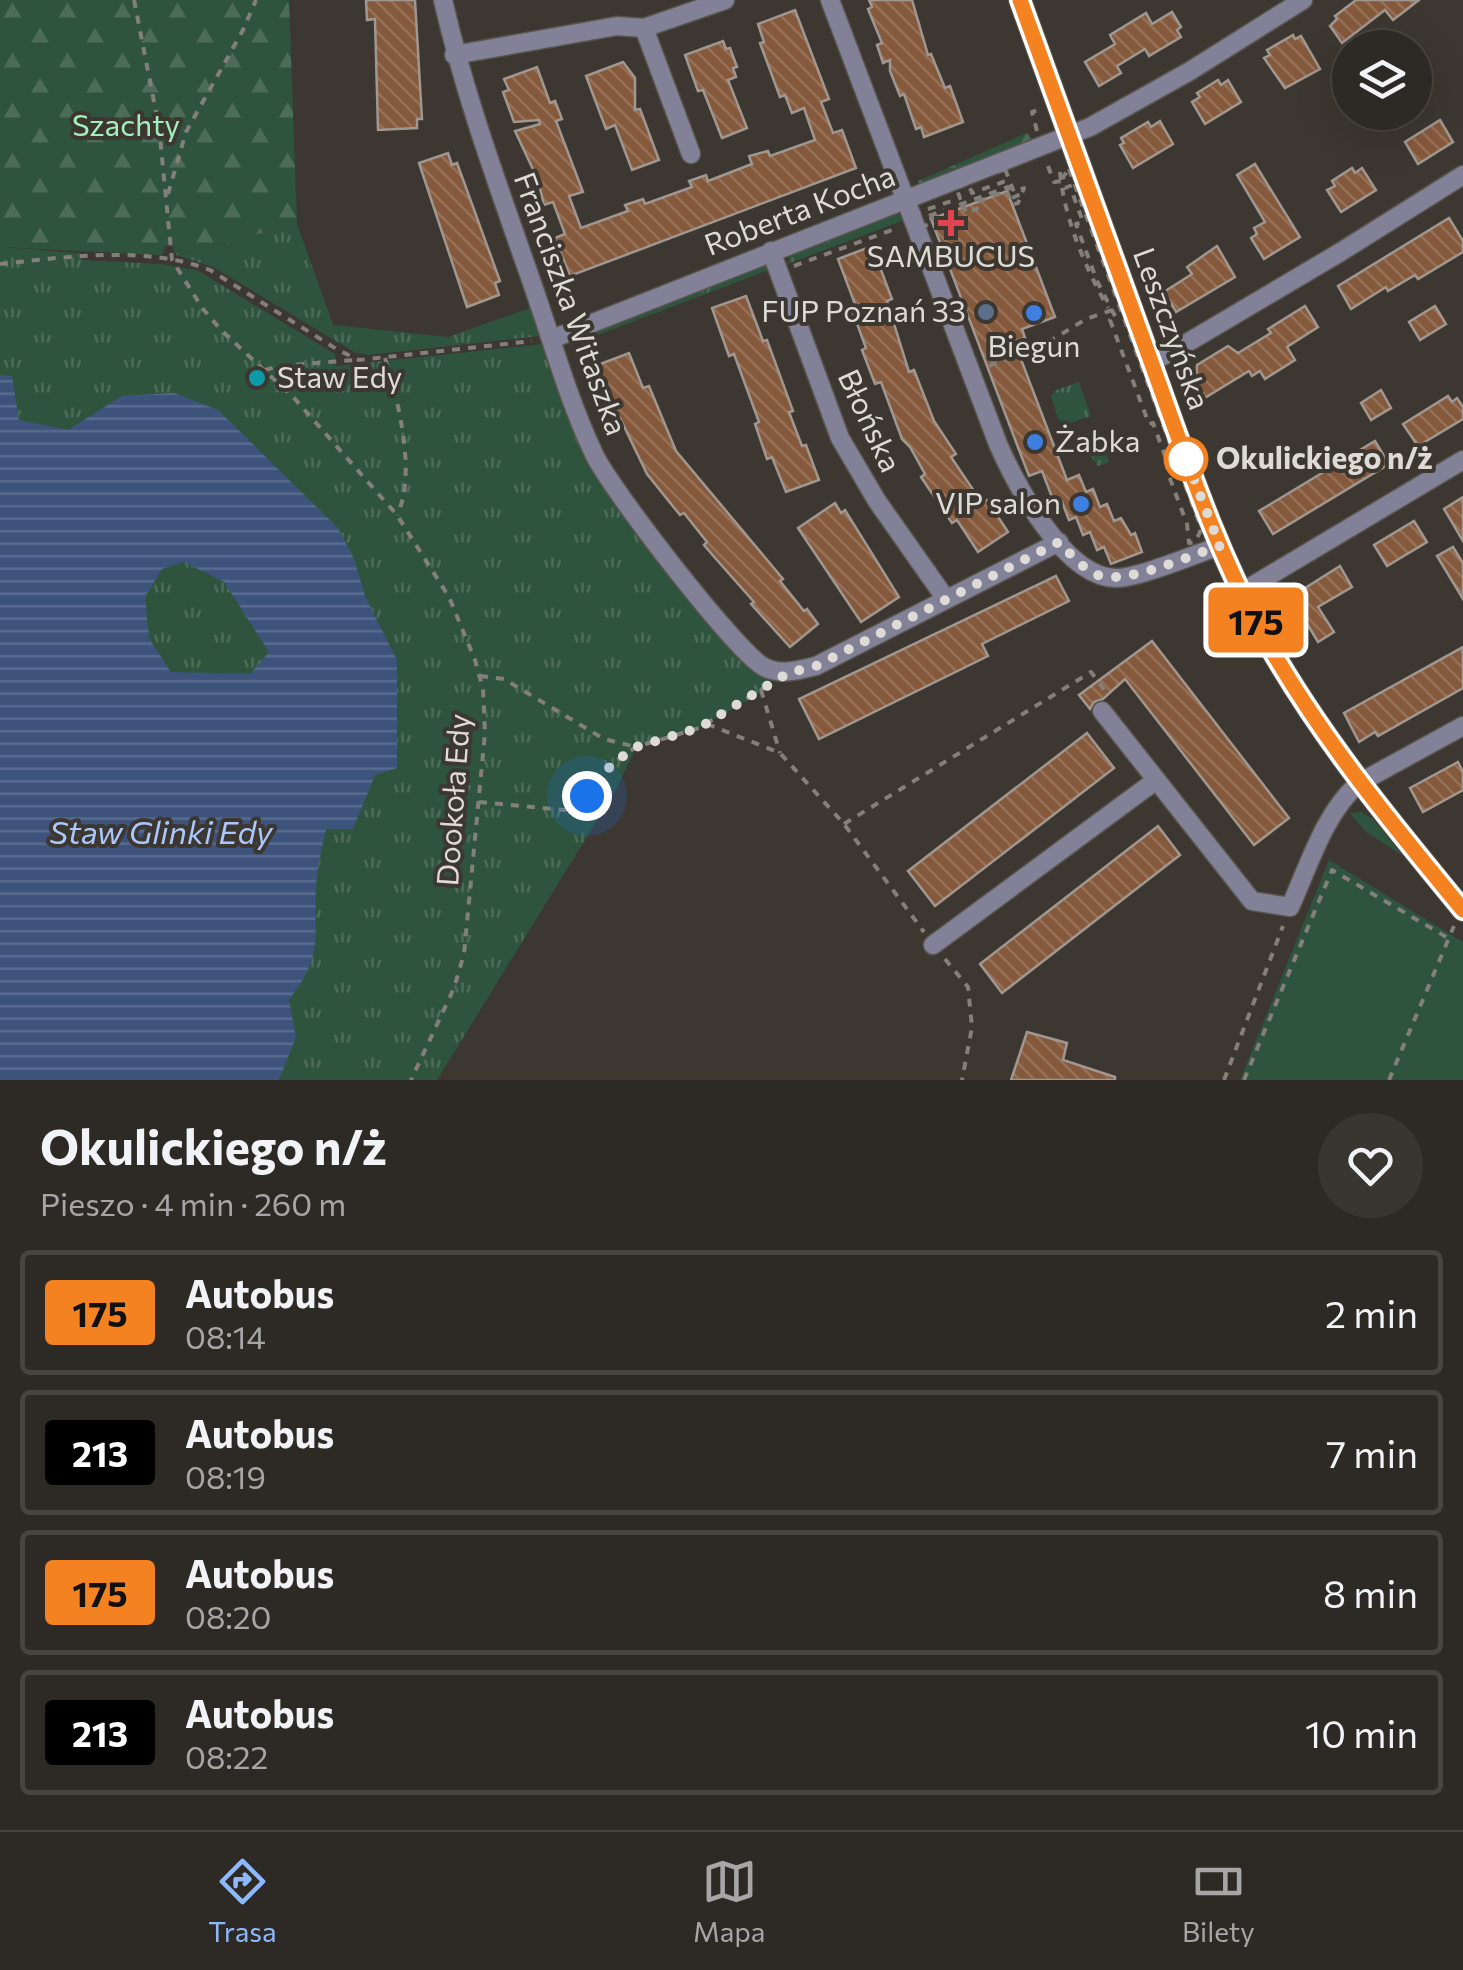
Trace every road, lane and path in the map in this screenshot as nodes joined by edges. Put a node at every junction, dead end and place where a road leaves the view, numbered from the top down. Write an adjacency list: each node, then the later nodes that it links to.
1 (134, 0): 19 (path)
2 (256, 0): 19 (path)
3 (443, 0): 9 (street, Franciszka Witaszka)
4 (725, 0): 8 (street)
5 (830, 0): 20 (street)
6 (1020, 0): 11 (street, Leszczyńska)
7 (1303, 0): 11 (street, Roberta Kocha)
8 (644, 28): 9 (street); 13 (street)
9 (454, 55): 29 (street, Franciszka Witaszka)
10 (1038, 110): 12 (path)
11 (1069, 135): 20 (street, Roberta Kocha); 34 (street, Leszczyńska)
12 (1038, 137)
13 (691, 154)
14 (1044, 157): 17 (path)
15 (1060, 170): 17 (path)
16 (1463, 175): 34 (street)
17 (1055, 182): 27 (path)
18 (1022, 194): 21 (path); 22 (path); 23 (path)
19 (167, 198): 25 (path)
20 (904, 200): 24 (street, Roberta Kocha); 36 (street)
21 (968, 202): 22 (path); 23 (path)
22 (972, 211): 23 (path)
23 (920, 220)
24 (770, 251): 29 (street, Roberta Kocha); 42 (street, Błońska)
25 (172, 260): 26 (path); 33 (path); 35 (path, Dookoła Edy)
26 (0, 264)
27 (1113, 310): 28 (path); 31 (path)
28 (1118, 322)
29 (552, 339): 32 (path); 43 (street, Franciszka Witaszka)
30 (1019, 340): 31 (path)
31 (1031, 350): 36 (path)
32 (385, 358): 33 (path); 38 (path)
33 (359, 360): 35 (path)
34 (1151, 361): 40 (street, Leszczyńska)
35 (264, 370): 38 (path, Dookoła Edy)
36 (970, 372): 39 (street)
37 (1463, 460): 41 (street)
38 (397, 516): 44 (path, Dookoła Edy)
39 (1059, 542): 40 (street); 42 (street)
40 (1220, 546): 41 (street, Leszczyńska)
41 (1242, 592): 52 (street, Leszczyńska)
42 (946, 599): 43 (street)
43 (788, 673): 45 (path)
44 (480, 676): 49 (path); 53 (path, Dookoła Edy)
45 (761, 690): 47 (path); 50 (path)
46 (1102, 711): 51 (street); 54 (path)
47 (706, 724): 49 (path); 50 (path)
48 (1463, 726): 52 (street)
49 (636, 747): 53 (path)
50 (780, 753): 54 (path)
51 (1155, 782): 55 (street); 58 (street)
52 (1360, 784): 55 (street); 56 (street, Leszczyńska)
53 (479, 802): 59 (path, Dookoła Edy)
54 (844, 824): 58 (path)
55 (1290, 907): 61 (path)
56 (1460, 915): 57 (path)
57 (1448, 938): 62 (path); 63 (path)
58 (933, 944): 60 (path)
59 (411, 1080)
60 (962, 1080)
61 (1224, 1080)
62 (1244, 1080)
63 (1389, 1080)

